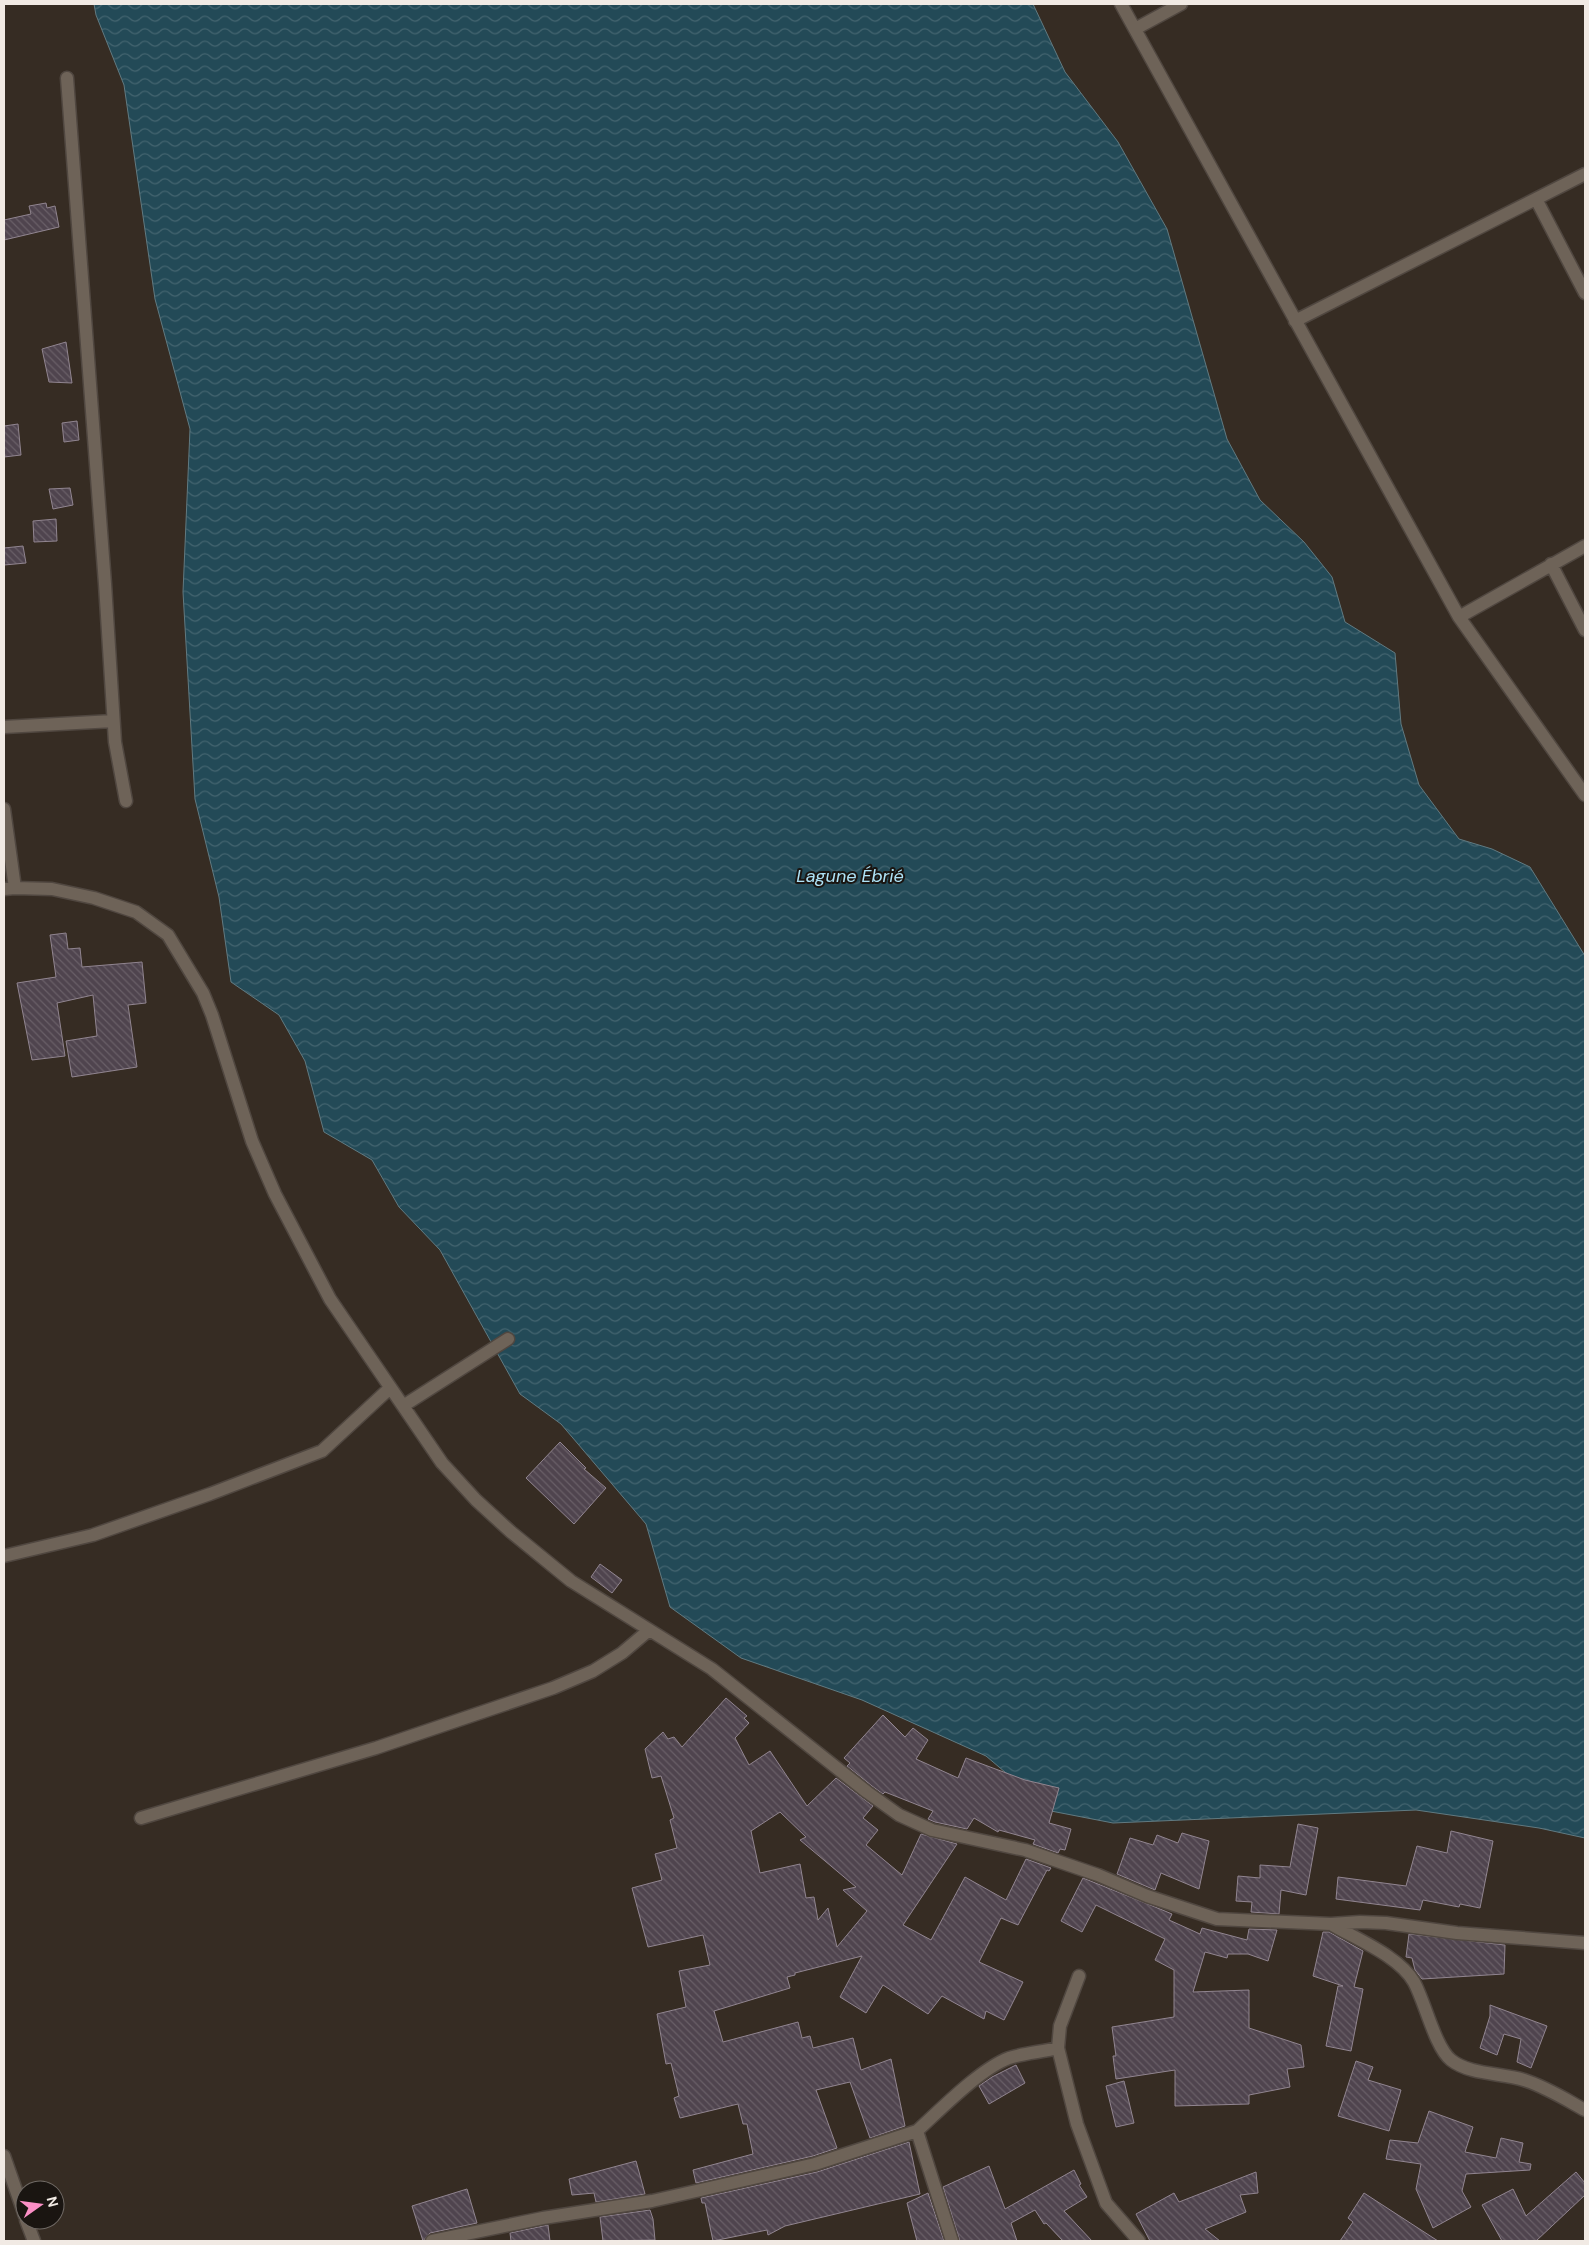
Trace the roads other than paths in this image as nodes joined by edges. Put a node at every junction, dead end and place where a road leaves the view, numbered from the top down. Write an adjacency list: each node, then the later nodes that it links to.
1 (1121, 4): 3 (street)
2 (1181, 4): 3 (street)
3 (1134, 29): 8 (street)
4 (67, 78): 13 (street)
5 (1585, 174): 6 (street)
6 (1536, 199): 7 (street); 8 (street)
7 (1585, 293)
8 (1295, 321): 11 (street)
9 (1585, 546): 10 (street)
10 (1551, 564): 11 (street); 12 (street)
11 (1459, 617): 15 (street)
12 (1585, 630)
13 (114, 721): 14 (street); 16 (street)
14 (4, 727)
15 (1585, 795)
16 (126, 801)
17 (4, 809): 18 (street)
18 (9, 888): 20 (street)
19 (508, 1339): 21 (street)
20 (390, 1388): 21 (street); 22 (street)
21 (403, 1406): 23 (street)
22 (4, 1556)
23 (648, 1631): 24 (street); 25 (street)
24 (141, 1818)
25 (1331, 1924): 26 (street); 29 (street)
26 (1585, 1943)
27 (1079, 1976): 28 (street)
28 (1058, 2048): 30 (street); 35 (street)
29 (1585, 2110)
30 (917, 2131): 33 (street); 34 (street)
31 (4, 2156): 32 (street)
32 (15, 2187)
33 (432, 2241)
34 (952, 2241)
35 (1138, 2241)

